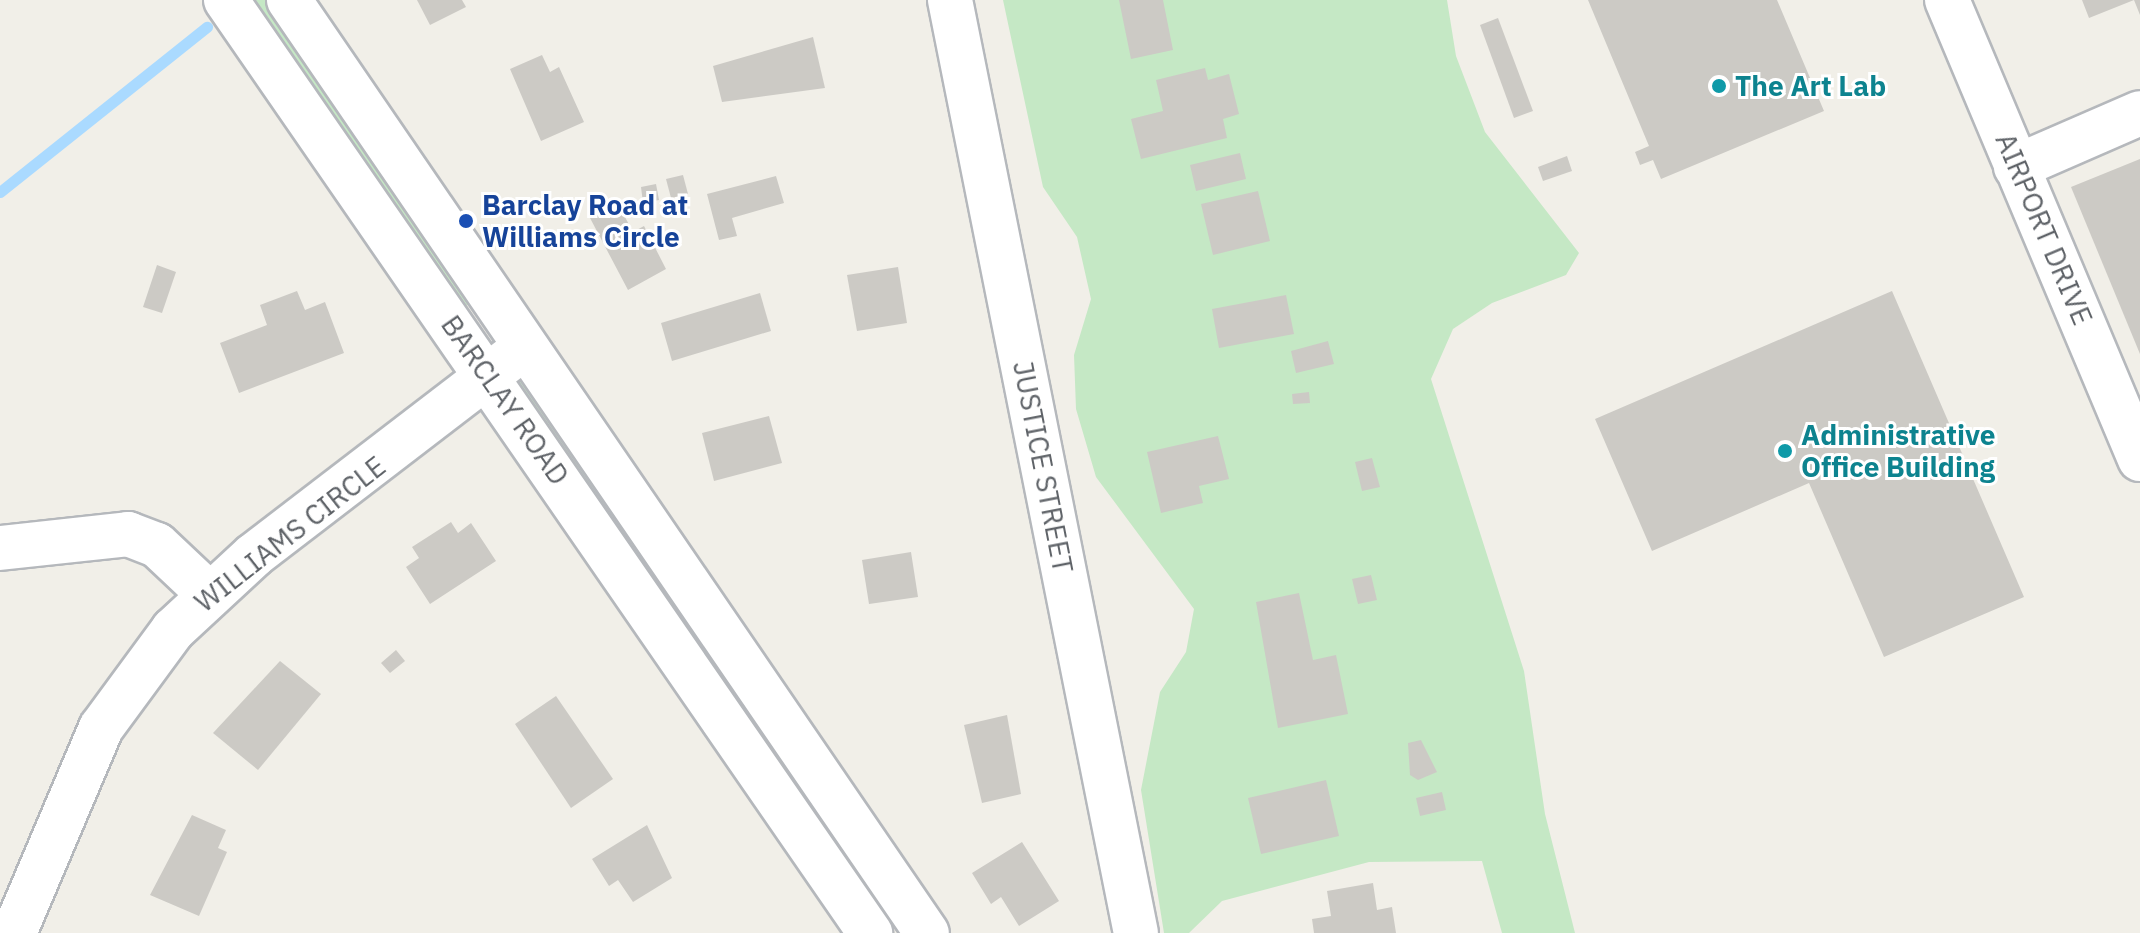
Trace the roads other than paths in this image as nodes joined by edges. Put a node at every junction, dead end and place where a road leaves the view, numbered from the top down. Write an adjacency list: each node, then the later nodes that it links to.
1 (226, 0): 8 (street, BARCLAY ROAD)
2 (289, 0): 7 (street, BARCLAY ROAD)
3 (950, 0): 17 (street, JUSTICE STREET)
4 (1947, 0): 6 (street, AIRPORT DRIVE)
5 (2140, 113): 6 (street)
6 (2016, 167): 9 (street, AIRPORT DRIVE)
7 (525, 342): 8 (street, WILLIAMS CIRCLE); 12 (street, BARCLAY ROAD)
8 (491, 379): 11 (street, WILLIAMS CIRCLE); 13 (street, BARCLAY ROAD)
9 (2140, 459)
10 (0, 548): 11 (street)
11 (208, 593): 14 (street, WILLIAMS CIRCLE)
12 (819, 775): 13 (street); 16 (street, BARCLAY ROAD)
13 (780, 802): 15 (street, BARCLAY ROAD)
14 (14, 933)
15 (870, 933)
16 (927, 933)
17 (1136, 933)

